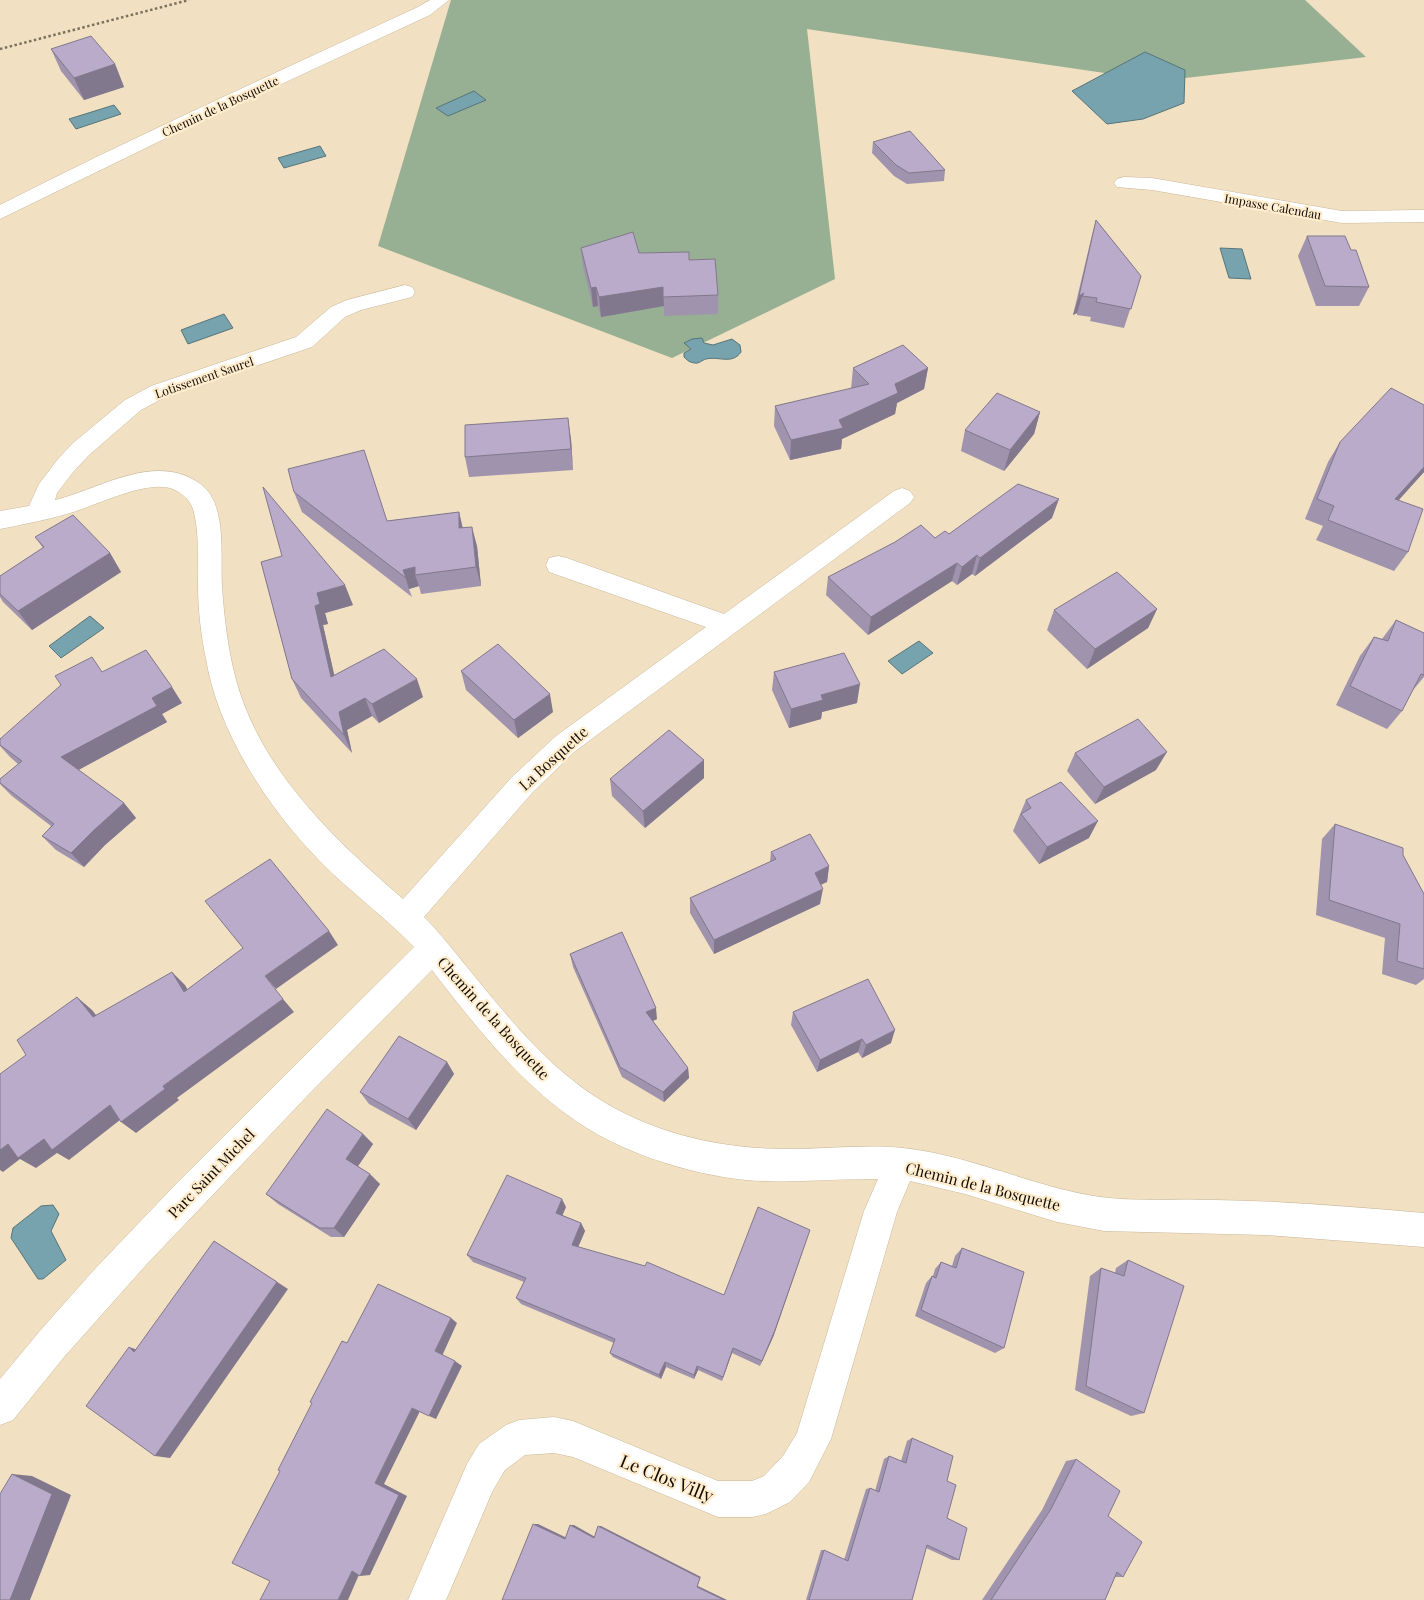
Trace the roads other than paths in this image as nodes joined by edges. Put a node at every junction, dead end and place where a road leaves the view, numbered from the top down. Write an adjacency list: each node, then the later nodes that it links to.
1 (441, 0): 3 (street, Chemin de la Bosquette)
2 (1124, 183): 4 (street, Impasse Calendau)
3 (0, 213)
4 (1424, 216)
5 (405, 292): 7 (street, Lotissement Saurel)
6 (902, 497): 10 (street, La Bosquette)
7 (38, 512): 8 (street, Chemin de la Bosquette); 11 (street, Chemin de la Bosquette)
8 (0, 520)
9 (558, 565): 10 (street)
10 (728, 625): 11 (street, La Bosquette)
11 (404, 919): 12 (street, Chemin de la Bosquette)
12 (433, 949): 13 (street, Chemin de la Bosquette); 15 (street, Parc Saint Michel)
13 (901, 1165): 14 (street, Chemin de la Bosquette); 16 (street, Le Clos Villy)
14 (1424, 1230)
15 (0, 1407)
16 (427, 1600)

